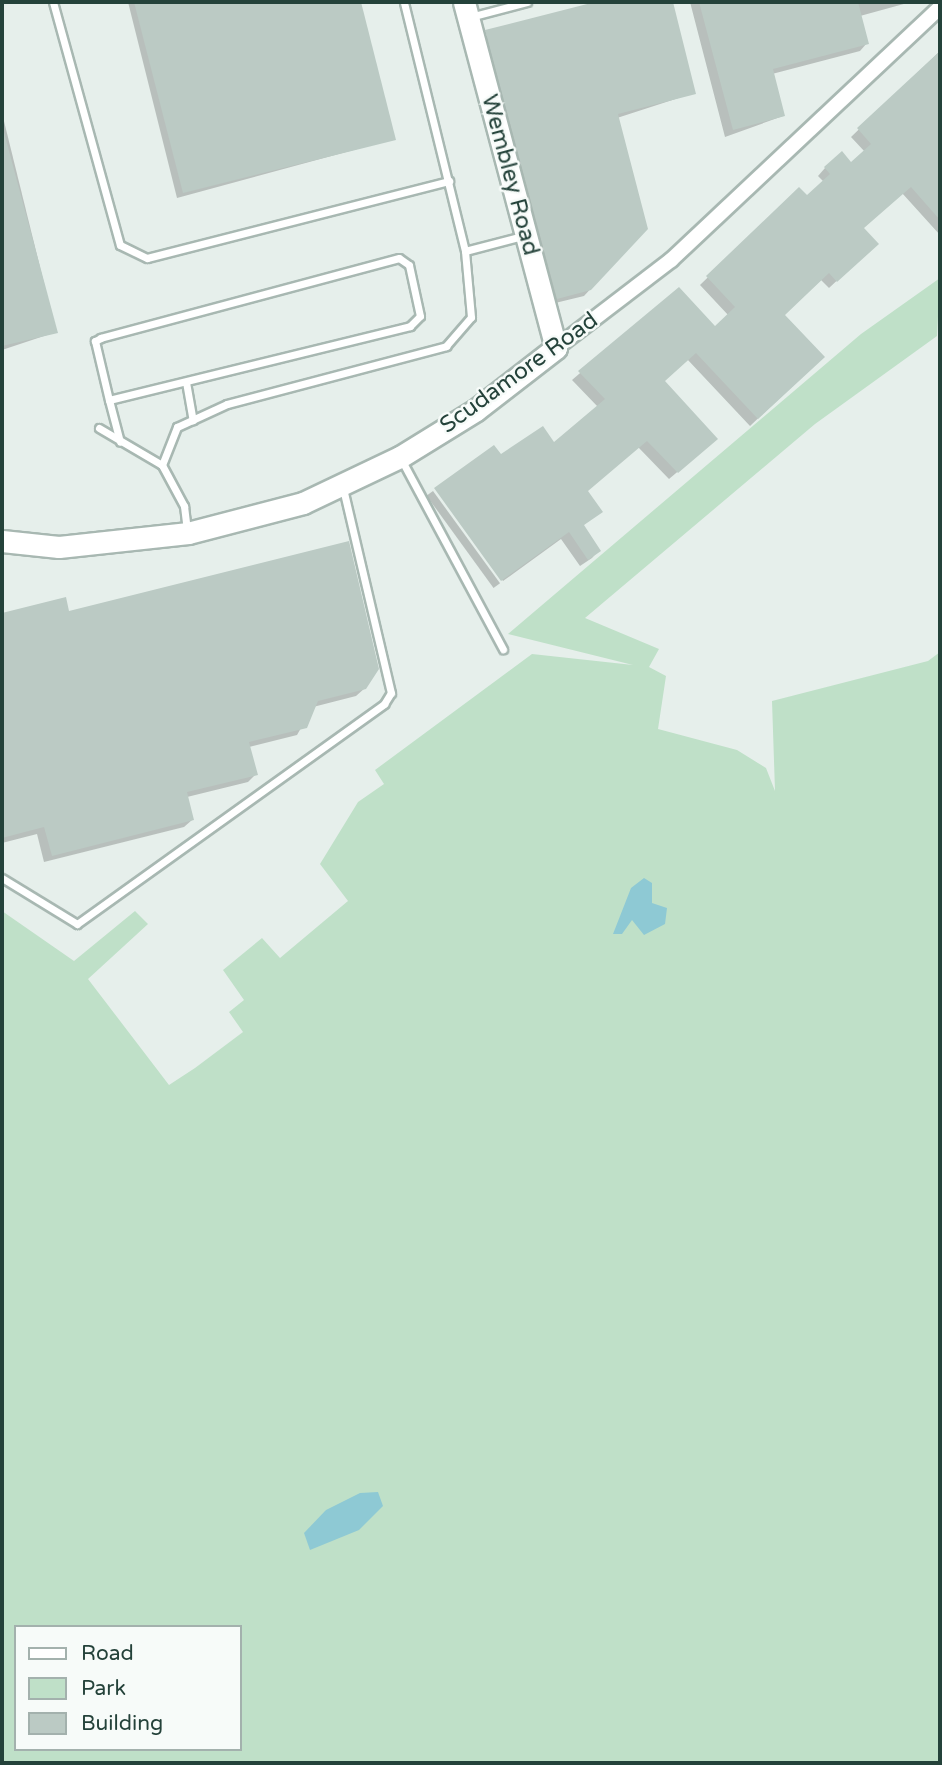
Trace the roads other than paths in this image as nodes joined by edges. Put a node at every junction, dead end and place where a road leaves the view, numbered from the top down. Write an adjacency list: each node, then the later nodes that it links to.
1 (53, 2): 6 (lane)
2 (404, 2): 6 (lane)
3 (527, 2): 5 (lane)
4 (940, 7): 9 (street, Scudamore Road)
5 (466, 10): 7 (street, Wembley Road)
6 (449, 181): 8 (lane)
7 (526, 236): 8 (lane); 9 (street, Wembley Road)
8 (465, 251): 12 (lane)
9 (556, 348): 15 (street, Scudamore Road)
10 (186, 382): 11 (lane); 11 (lane); 12 (lane)
11 (109, 400): 14 (lane)
12 (193, 420): 16 (lane)
13 (99, 428): 14 (lane)
14 (120, 442): 16 (lane)
15 (400, 457): 17 (street, Scudamore Road); 20 (lane)
16 (162, 464): 18 (lane)
17 (342, 485): 18 (street, Scudamore Road); 21 (lane)
18 (188, 533): 19 (street, Scudamore Road)
19 (2, 541)
20 (503, 649)
21 (2, 878)

